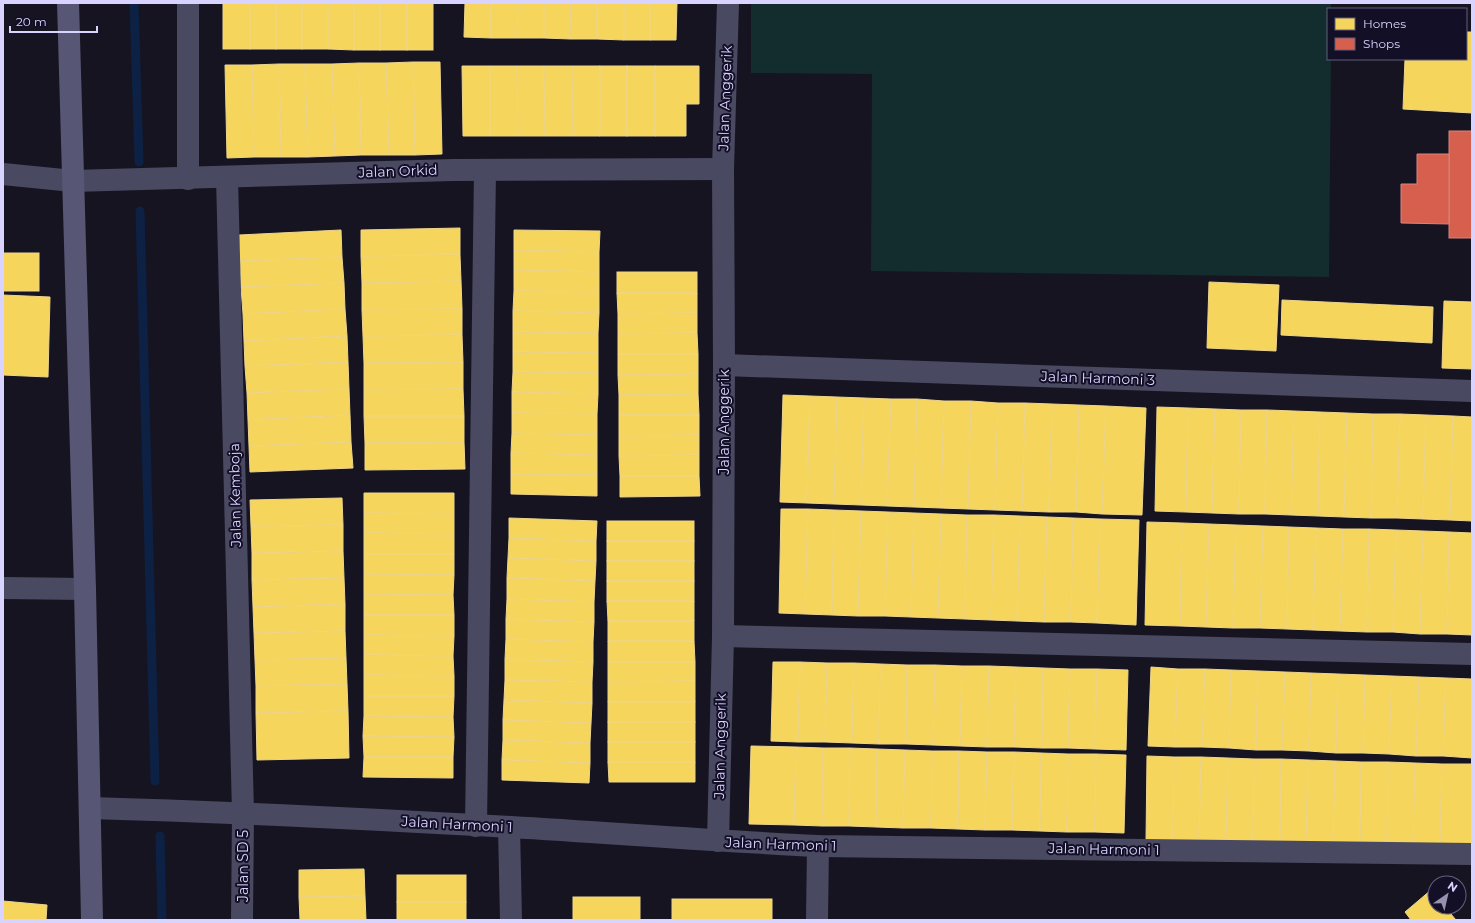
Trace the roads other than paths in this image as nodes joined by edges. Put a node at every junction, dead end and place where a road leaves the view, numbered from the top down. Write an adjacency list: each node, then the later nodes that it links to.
1 (68, 3): 9 (street)
2 (188, 3): 8 (street)
3 (728, 3): 4 (street, Jalan Anggerik)
4 (723, 169): 5 (street, Jalan Orkid); 10 (street, Jalan Anggerik)
5 (485, 170): 7 (street, Jalan Orkid); 18 (street)
6 (3, 174): 9 (street, Jalan Orkid)
7 (227, 176): 8 (street, Jalan Orkid); 17 (street, Jalan Kemboja)
8 (188, 178): 9 (street, Jalan Orkid)
9 (73, 181): 13 (street)
10 (724, 365): 11 (street, Jalan Harmoni 3); 14 (street, Jalan Anggerik)
11 (1472, 391)
12 (3, 588): 13 (street)
13 (85, 589): 16 (street)
14 (723, 636): 15 (street); 20 (street, Jalan Anggerik)
15 (1472, 654)
16 (90, 808): 17 (street, Jalan Harmoni 1); 23 (street)
17 (243, 813): 18 (street, Jalan Harmoni 1); 24 (street, Jalan SD 5)
18 (476, 826): 19 (street, Jalan Harmoni 1)
19 (509, 827): 20 (street, Jalan Harmoni 1); 25 (street)
20 (718, 841): 21 (street, Jalan Harmoni 1)
21 (818, 846): 22 (street, Jalan Harmoni 1); 26 (street)
22 (1472, 854)
23 (92, 920)
24 (242, 920)
25 (511, 920)
26 (818, 920)

